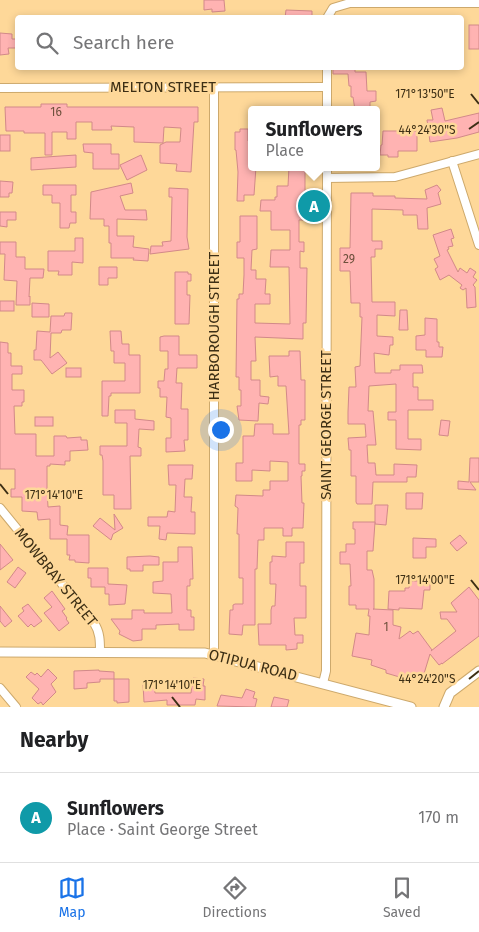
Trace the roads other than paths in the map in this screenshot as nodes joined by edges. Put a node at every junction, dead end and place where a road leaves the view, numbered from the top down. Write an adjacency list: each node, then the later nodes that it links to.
1 (479, 3): 2 (street)
2 (329, 15)
3 (327, 70): 5 (street)
4 (214, 87): 5 (street, MELTON STREET); 6 (street, MELTON STREET); 16 (street, HARBOROUGH STREET)
5 (327, 87): 7 (street)
6 (0, 88)
7 (327, 106)
8 (479, 154): 9 (street)
9 (452, 161): 11 (street); 12 (street)
10 (327, 171): 11 (street, SAINT GEORGE STREET)
11 (327, 178): 18 (street, SAINT GEORGE STREET)
12 (479, 245)
13 (0, 508): 14 (street, MOWBRAY STREET)
14 (100, 651): 15 (street, OTIPUA ROAD); 16 (street, OTIPUA ROAD)
15 (0, 652)
16 (214, 654): 18 (street, OTIPUA ROAD)
17 (479, 671): 22 (street)
18 (323, 683): 21 (street, OTIPUA ROAD)
19 (0, 688): 20 (street)
20 (16, 707)
21 (412, 707)
22 (444, 707)

